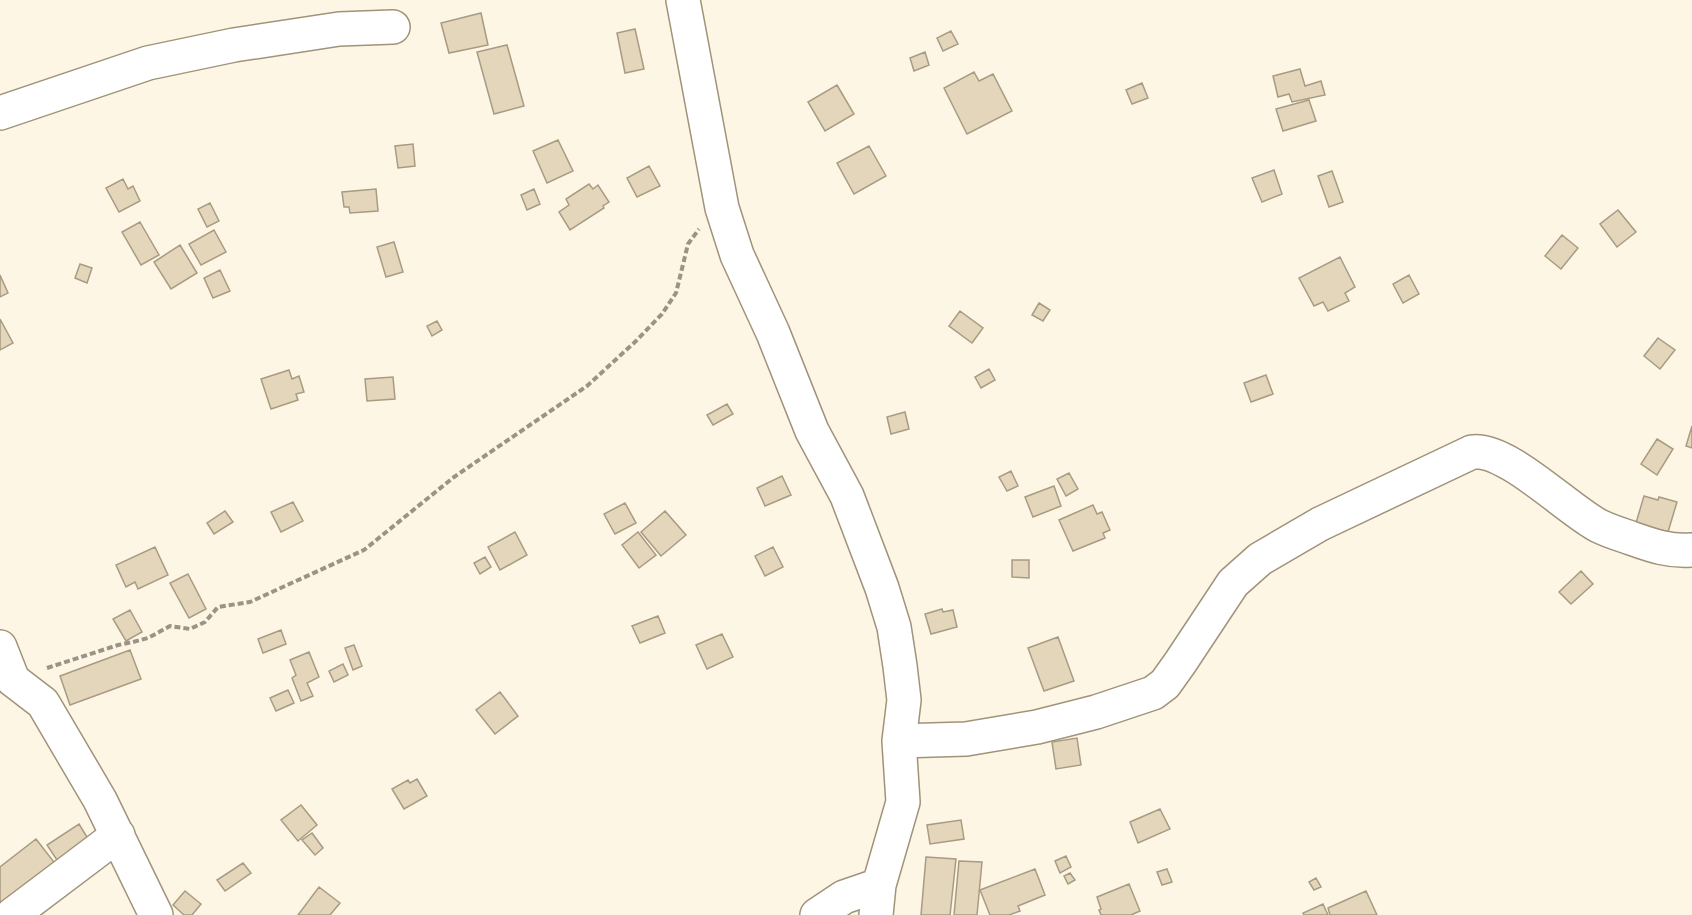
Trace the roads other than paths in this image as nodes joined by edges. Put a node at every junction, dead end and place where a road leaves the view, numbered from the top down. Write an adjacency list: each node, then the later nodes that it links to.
1 (684, 0): 6 (street)
2 (393, 27): 3 (street)
3 (0, 113)
4 (1692, 550): 6 (street)
5 (0, 647): 7 (street)
6 (899, 741): 8 (street)
7 (118, 835): 9 (street); 10 (street)
8 (878, 900): 11 (street)
9 (12, 915)
10 (156, 915)
11 (817, 915)

